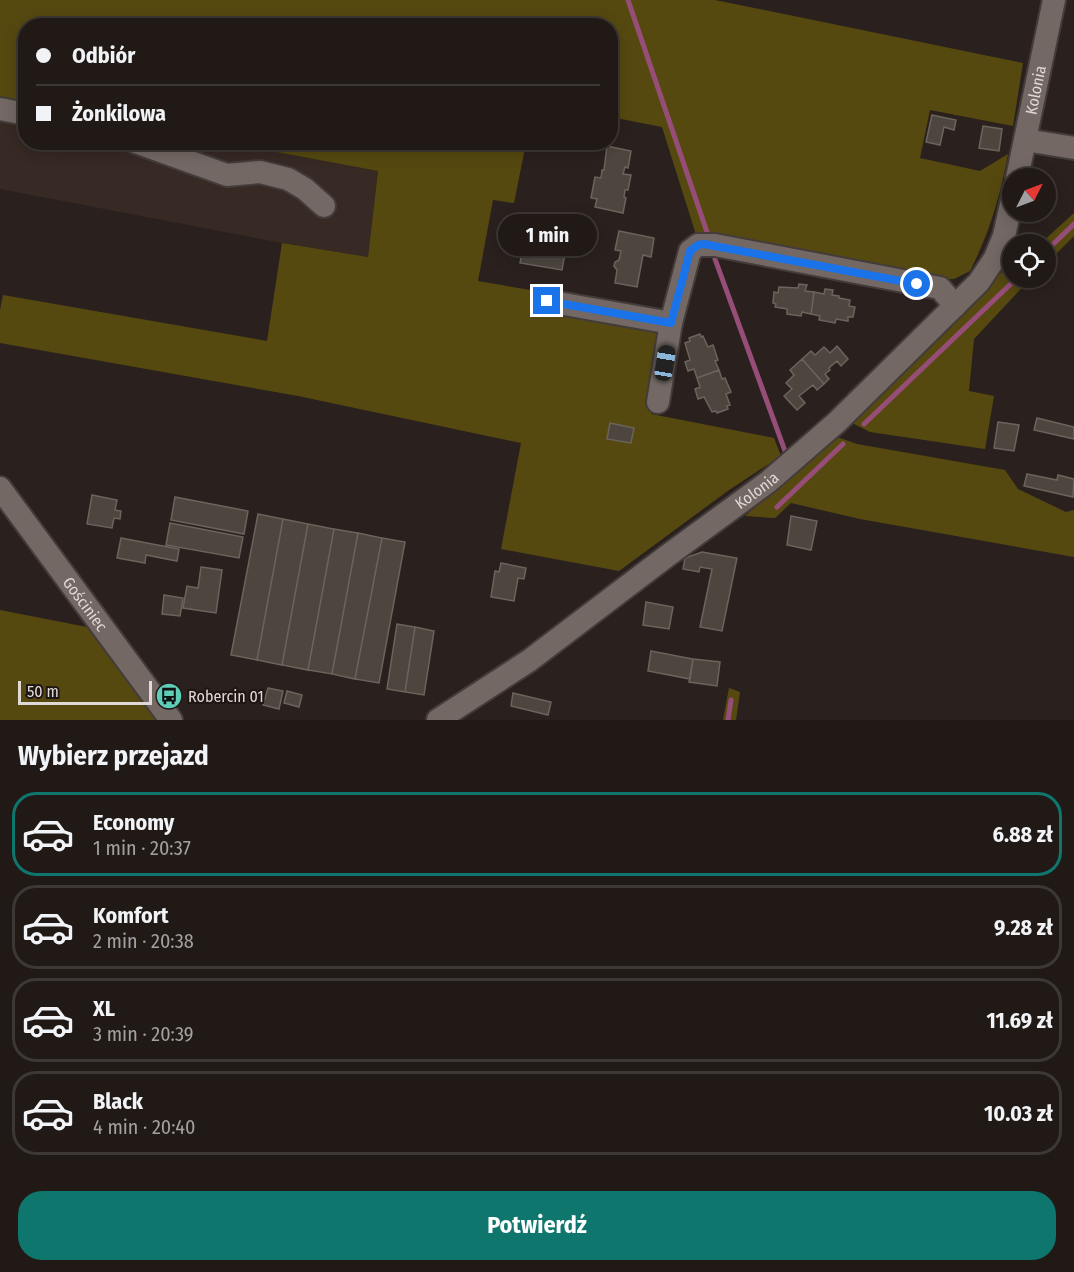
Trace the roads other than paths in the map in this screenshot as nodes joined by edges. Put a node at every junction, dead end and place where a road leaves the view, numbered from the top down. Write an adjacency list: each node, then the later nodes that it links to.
1 (1054, 0): 4 (street, Kolonia)
2 (0, 109): 3 (street)
3 (18, 112)
4 (1025, 140): 5 (street); 7 (street, Kolonia)
5 (1074, 148)
6 (157, 150): 8 (street)
7 (1019, 168)
8 (324, 207)
9 (1007, 222): 11 (street, Kolonia)
10 (547, 301): 12 (street)
11 (955, 306): 12 (street); 16 (street, Kolonia)
12 (671, 323): 13 (street)
13 (658, 402)
14 (0, 488): 15 (street, Gościniec)
15 (171, 720)
16 (438, 720)

